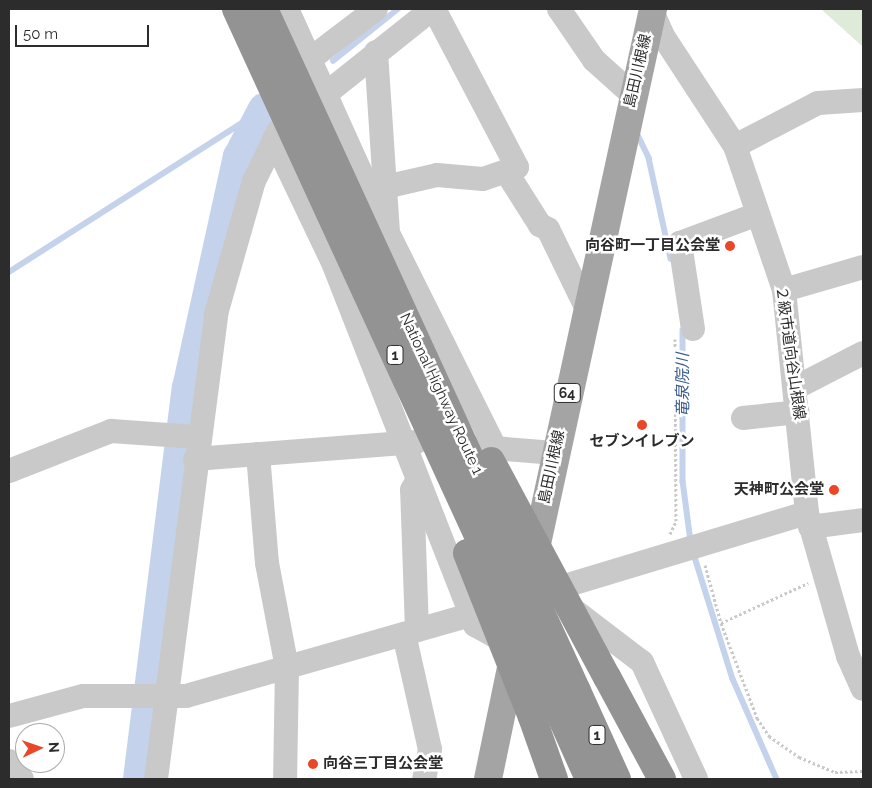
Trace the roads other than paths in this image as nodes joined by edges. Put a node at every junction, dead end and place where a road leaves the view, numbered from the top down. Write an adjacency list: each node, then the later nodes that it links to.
1 (236, 9): 23 (highway, National Highway Route 1 / 1, bridge)
2 (264, 9): 24 (highway, National Highway Route 1 / 1, bridge)
3 (376, 9): 9 (street)
4 (433, 9): 8 (street); 15 (street)
5 (559, 9): 11 (street)
6 (652, 9): 11 (main road, 島田川根線 / 64); 14 (street, ２級市道向谷山根線)
7 (291, 13): 9 (street)
8 (376, 52): 10 (street); 16 (street)
9 (309, 60): 10 (street)
10 (323, 94): 13 (street); 18 (street)
11 (633, 95): 21 (main road, 島田川根線 / 64)
12 (863, 100): 14 (street)
13 (274, 139): 29 (street); 30 (street)
14 (736, 146): 17 (street, ２級市道向谷山根線)
15 (507, 173): 16 (street); 21 (street)
16 (385, 187): 18 (street)
17 (758, 214): 20 (street, ２級市道向谷山根線); 22 (street)
18 (388, 233): 31 (street)
19 (863, 267): 20 (street)
20 (784, 290): 26 (street, ２級市道向谷山根線)
21 (586, 305): 32 (main road, 島田川根線 / 64)
22 (693, 329)
23 (387, 338): 44 (highway, National Highway Route 1 / 1, bridge); 53 (highway, bridge)
24 (422, 352): 44 (highway, National Highway Route 1 / 1, bridge); 56 (highway, bridge)
25 (863, 353): 26 (street)
26 (795, 388): 27 (street, ２級市道向谷山根線)
27 (798, 412): 28 (street); 36 (street, ２級市道向谷山根線)
28 (743, 418)
29 (403, 441): 31 (street); 33 (street); 35 (street)
30 (189, 443): 33 (street); 34 (street); 45 (street)
31 (496, 448): 32 (street)
32 (555, 453): 38 (main road, 島田川根線 / 64)
33 (258, 454): 42 (street)
34 (9, 471)
35 (418, 480): 39 (street); 40 (street)
36 (809, 520): 37 (street); 38 (street); 43 (street, ２級市道向谷山根線)
37 (863, 520)
38 (539, 584): 41 (main road, 島田川根線 / 64); 57 (street)
39 (471, 615): 40 (street); 41 (street)
40 (410, 632): 42 (street); 51 (street)
41 (515, 647): 52 (main road, 島田川根線 / 64)
42 (287, 668): 45 (street); 50 (street)
43 (863, 688)
44 (565, 696): 54 (highway, National Highway Route 1 / 1); 55 (highway, National Highway Route 1 / 1)
45 (167, 697): 46 (street); 49 (street)
46 (9, 716)
47 (9, 761): 48 (street)
48 (22, 779)
49 (156, 779)
50 (285, 779)
51 (424, 779)
52 (488, 779)
53 (554, 779)
54 (589, 779)
55 (617, 779)
56 (662, 779)
57 (696, 779)

